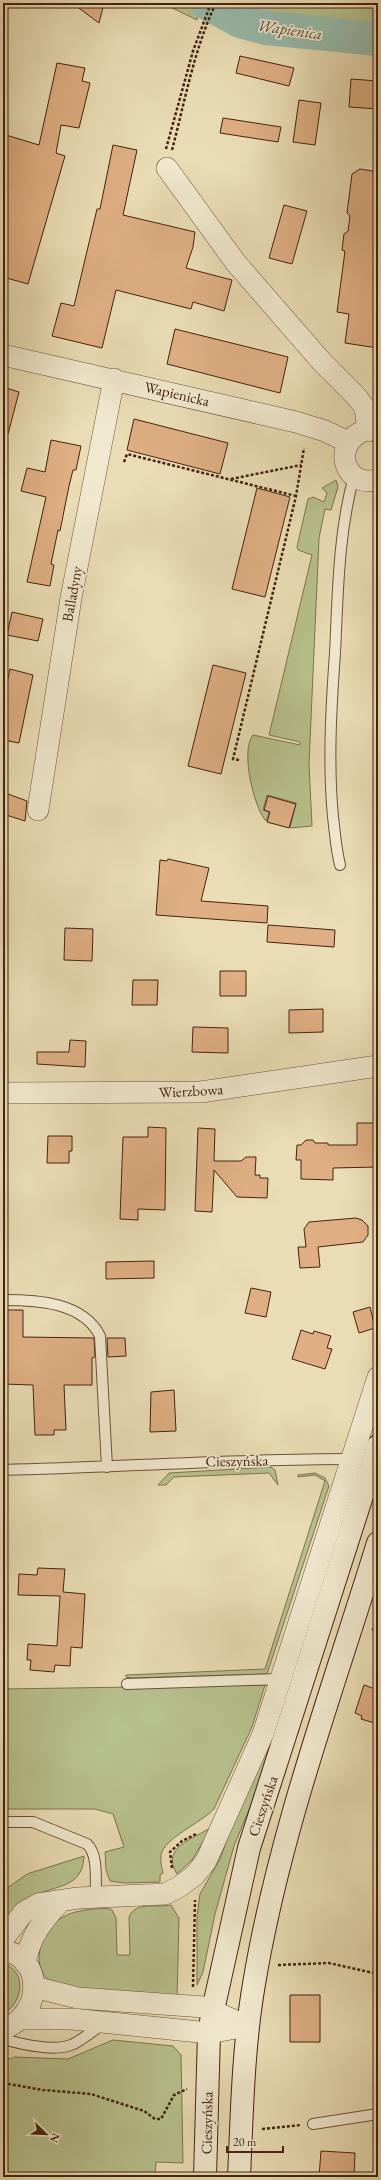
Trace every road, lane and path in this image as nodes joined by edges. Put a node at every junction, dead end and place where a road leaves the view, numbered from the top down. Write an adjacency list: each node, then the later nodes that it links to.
1 (211, 3): 3 (path)
2 (216, 3): 3 (path)
3 (167, 168): 6 (street)
4 (3, 355): 5 (street, Wapienicka)
5 (114, 380): 7 (street, Wapienicka); 16 (street, Balladyny)
6 (373, 432): 7 (street)
7 (348, 442): 11 (street)
8 (304, 448): 10 (path)
9 (124, 462): 12 (path)
10 (301, 465): 12 (path); 14 (path)
11 (354, 476): 13 (street); 17 (lane)
12 (230, 480): 14 (path)
13 (376, 482)
14 (296, 496): 15 (path)
15 (239, 760)
16 (38, 810)
17 (340, 865)
18 (378, 1066): 19 (street, Wierzbowa)
19 (3, 1093)
20 (3, 1300): 24 (lane)
21 (378, 1377): 23 (street)
22 (378, 1446): 41 (main road, Cieszyńska)
23 (351, 1459): 24 (lane, Cieszyńska); 30 (street)
24 (107, 1467): 25 (lane, Cieszyńska)
25 (3, 1470)
26 (378, 1543): 28 (main road, Cieszyńska)
27 (378, 1579): 28 (lane)
28 (360, 1629): 29 (path); 44 (main road, Cieszyńska)
29 (378, 1632)
30 (281, 1679): 31 (lane); 33 (street)
31 (127, 1684)
32 (3, 1822): 33 (lane)
33 (96, 1898): 34 (street)
34 (60, 1902): 35 (street); 37 (street)
35 (3, 1939)
36 (3, 1950): 37 (street)
37 (25, 1963): 40 (street)
38 (271, 1966): 39 (path)
39 (378, 1974)
40 (34, 1987): 41 (street); 42 (street)
41 (213, 2010): 44 (street); 46 (main road, Cieszyńska)
42 (22, 2019): 43 (street); 45 (street)
43 (105, 2022): 46 (street); 47 (lane)
44 (247, 2026): 46 (street); 54 (main road, Cieszyńska)
45 (3, 2030)
46 (210, 2033): 53 (main road, Cieszyńska)
47 (3, 2039)
48 (3, 2083): 49 (path)
49 (187, 2089)
50 (378, 2114): 51 (lane)
51 (313, 2124): 52 (path)
52 (261, 2129)
53 (205, 2177)
54 (239, 2177)

